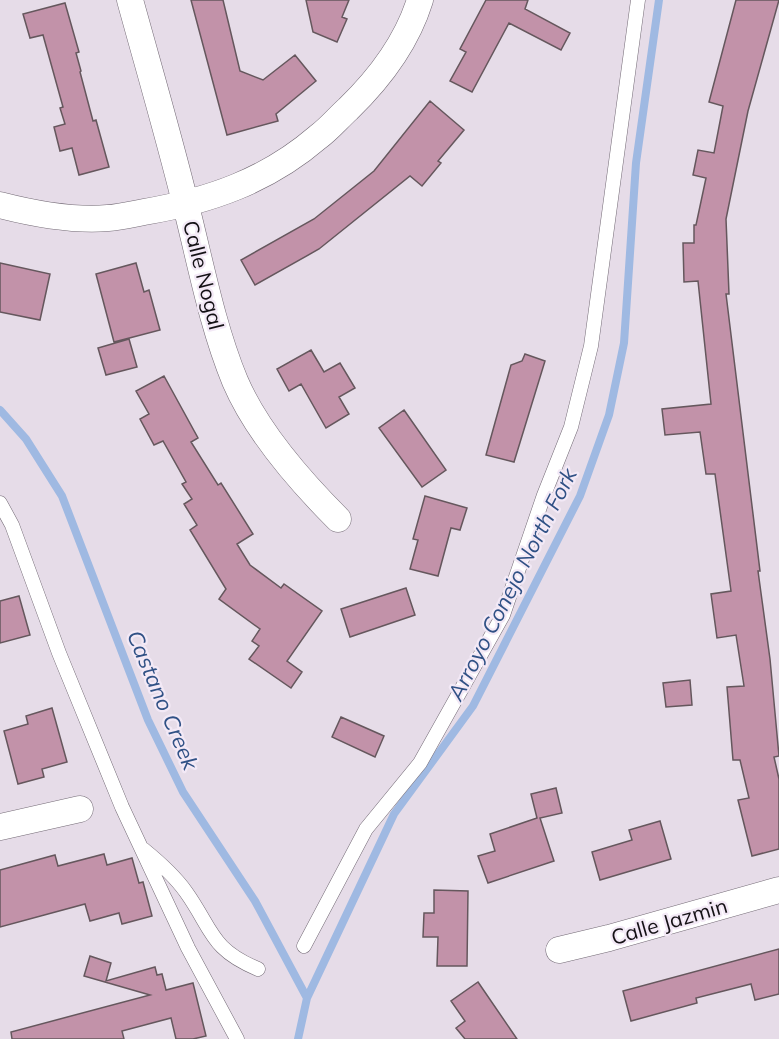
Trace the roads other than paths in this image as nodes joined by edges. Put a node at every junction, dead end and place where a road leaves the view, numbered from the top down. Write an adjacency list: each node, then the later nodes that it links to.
1 (130, 0): 5 (street, Calle Nogal)
2 (420, 0): 5 (street)
3 (639, 0): 12 (lane)
4 (0, 205): 5 (street)
5 (186, 205): 7 (street, Calle Nogal)
6 (0, 503): 10 (lane)
7 (339, 519)
8 (80, 809): 9 (street)
9 (0, 827)
10 (141, 848): 14 (lane); 15 (lane)
11 (779, 890): 13 (street, Calle Jazmin)
12 (304, 946)
13 (559, 950)
14 (258, 969)
15 (237, 1039)

